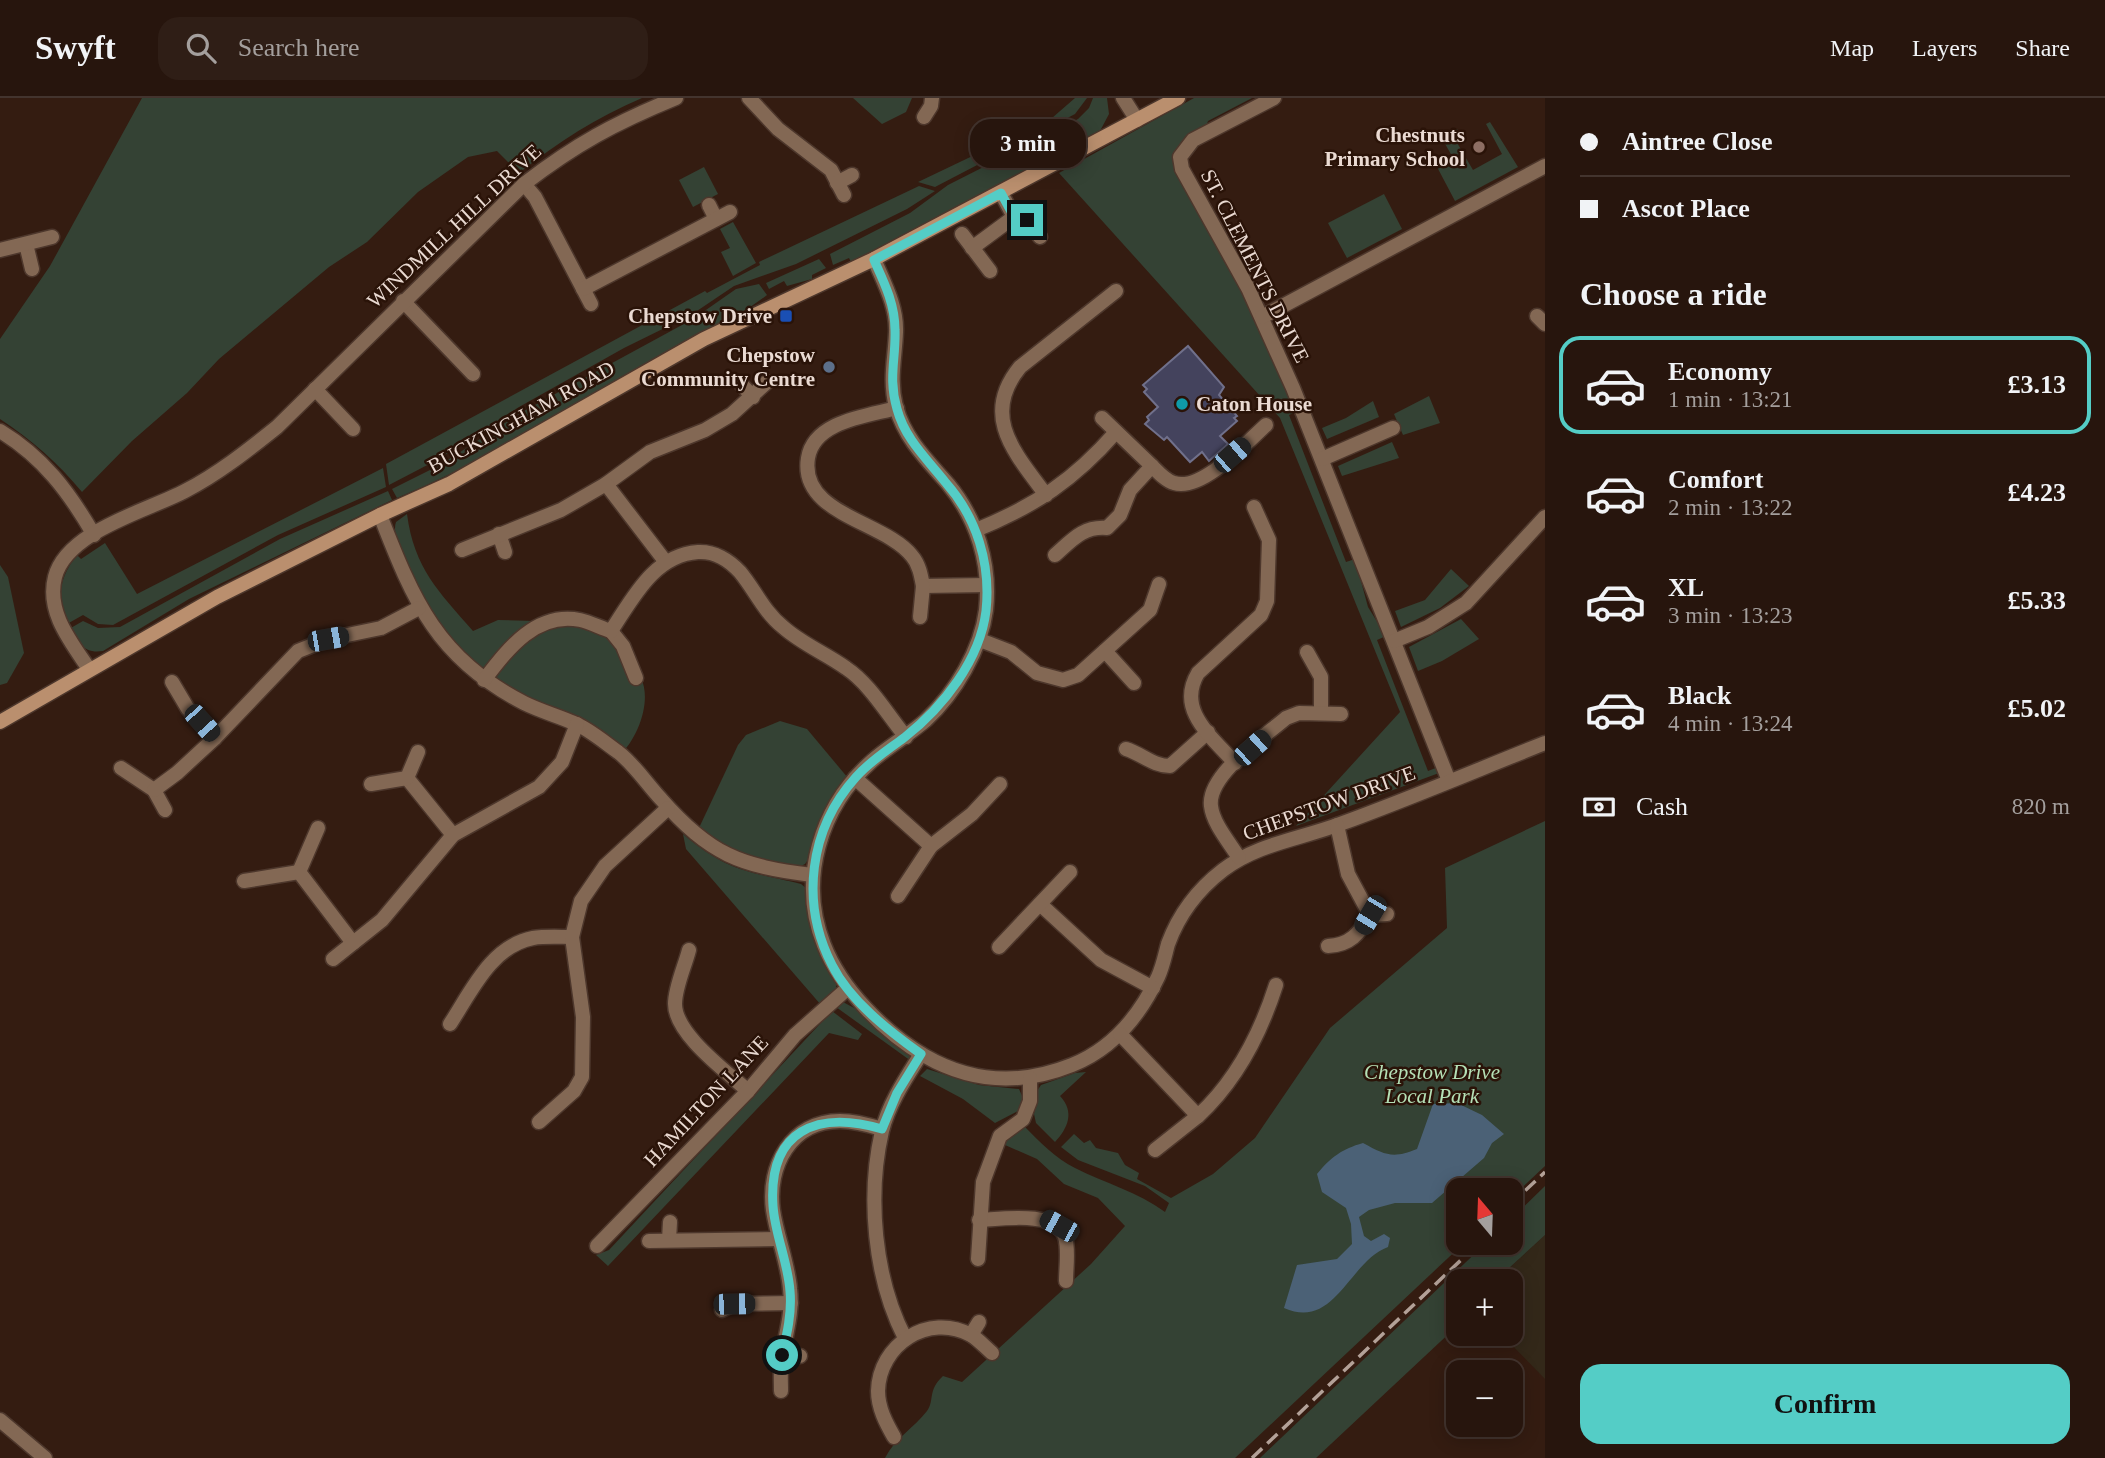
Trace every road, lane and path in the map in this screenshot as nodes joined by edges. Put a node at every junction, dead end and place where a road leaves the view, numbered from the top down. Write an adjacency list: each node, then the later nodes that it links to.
1 (676, 98): 11 (street, WINDMILL HILL DRIVE)
2 (749, 98): 10 (street)
3 (932, 98): 7 (street)
4 (1123, 98): 8 (street)
5 (1178, 98): 8 (main road, BUCKINGHAM ROAD)
6 (1274, 98): 30 (street, ST. CLEMENTS DRIVE)
7 (924, 117)
8 (1137, 120): 12 (main road, BUCKINGHAM ROAD)
9 (1544, 169): 30 (street)
10 (852, 175)
11 (524, 184): 26 (street); 28 (street, WINDMILL HILL DRIVE)
12 (1001, 193): 15 (street); 23 (main road, BUCKINGHAM ROAD)
13 (709, 205): 16 (street)
14 (730, 212): 16 (street)
15 (1014, 217): 19 (street); 21 (street)
16 (716, 219): 26 (street)
17 (962, 234): 21 (street)
18 (52, 237): 20 (street)
19 (1040, 237)
20 (26, 244): 22 (street); 24 (street)
21 (972, 248): 25 (street)
22 (0, 250)
23 (874, 260): 36 (street, CHEPSTOW DRIVE); 48 (main road, BUCKINGHAM ROAD)
24 (32, 269)
25 (990, 271)
26 (583, 289): 29 (street)
27 (1116, 291): 46 (street)
28 (403, 300): 31 (street); 34 (street, WINDMILL HILL DRIVE)
29 (591, 304)
30 (1262, 317): 43 (street, ST. CLEMENTS DRIVE)
31 (474, 374)
32 (767, 382): 35 (street)
33 (741, 384): 35 (street)
34 (315, 389): 40 (street); 52 (street, WINDMILL HILL DRIVE)
35 (752, 397): 45 (street)
36 (897, 408): 50 (street, CHEPSTOW DRIVE); 59 (street)
37 (1102, 418): 42 (street)
38 (1266, 425): 44 (street)
39 (1393, 428): 43 (street)
40 (353, 429)
41 (0, 431): 52 (street)
42 (1116, 432): 44 (street); 46 (street)
43 (1322, 459): 64 (street, ST. CLEMENTS DRIVE)
44 (1152, 466): 55 (street)
45 (606, 484): 51 (street); 56 (street)
46 (1046, 495): 50 (street)
47 (1254, 507): 76 (street)
48 (380, 515): 60 (street); 67 (main road, BUCKINGHAM ROAD)
49 (1545, 517): 64 (street)
50 (976, 530): 58 (street, CHEPSTOW DRIVE)
51 (499, 534): 53 (street); 54 (street)
52 (94, 535): 67 (street, WINDMILL HILL DRIVE)
53 (462, 550)
54 (505, 552)
55 (1054, 556)
56 (665, 561): 62 (street); 77 (street)
57 (1159, 584): 65 (street)
58 (986, 585): 59 (street); 63 (street, CHEPSTOW DRIVE)
59 (923, 586): 61 (street)
60 (419, 608): 69 (street); 78 (street)
61 (920, 617)
62 (611, 632): 68 (street); 69 (street)
63 (980, 640): 65 (street); 77 (street, CHEPSTOW DRIVE)
64 (1394, 641): 86 (street, ST. CLEMENTS DRIVE)
65 (1105, 650): 71 (street)
66 (1307, 652): 72 (street)
67 (89, 669): 74 (main road, BUCKINGHAM ROAD)
68 (636, 678)
69 (484, 680): 75 (street)
70 (172, 682): 78 (street)
71 (1134, 682)
72 (1321, 713): 73 (street); 82 (street)
73 (1341, 714)
74 (0, 722)
75 (577, 724): 90 (street); 94 (street)
76 (1208, 732): 80 (street); 82 (street)
77 (906, 737): 85 (street, CHEPSTOW DRIVE)
78 (215, 738): 89 (street)
79 (1545, 743): 86 (street, CHEPSTOW DRIVE)
80 (1126, 749)
81 (418, 752): 84 (street)
82 (1235, 763): 96 (street)
83 (121, 768): 89 (street)
84 (407, 778): 87 (street); 94 (street)
85 (855, 778): 95 (street); 99 (street, CHEPSTOW DRIVE)
86 (1450, 781): 92 (street, CHEPSTOW DRIVE)
87 (371, 784)
88 (1000, 784): 95 (street)
89 (154, 790): 91 (street)
90 (668, 808): 99 (street); 105 (street)
91 (165, 810)
92 (1337, 825): 96 (street, CHEPSTOW DRIVE); 104 (street)
93 (318, 828): 97 (street)
94 (453, 835): 106 (street)
95 (931, 846): 101 (street)
96 (1239, 858): 113 (street, CHEPSTOW DRIVE)
97 (299, 872): 100 (street); 106 (street)
98 (1070, 872): 102 (street)
99 (813, 875): 112 (street, CHEPSTOW DRIVE)
100 (244, 881)
101 (898, 896)
102 (1040, 904): 108 (street); 113 (street)
103 (1387, 914): 104 (street)
104 (1370, 915): 107 (street)
105 (572, 937): 114 (street); 120 (street)
106 (353, 943): 110 (street)
107 (1328, 946)
108 (999, 947)
109 (690, 950): 118 (street)
110 (332, 959)
111 (1276, 985): 119 (street)
112 (848, 988): 116 (street, CHEPSTOW DRIVE); 118 (street, HAMILTON LANE)
113 (1153, 988): 115 (street, CHEPSTOW DRIVE)
114 (450, 1024)
115 (1119, 1034): 117 (street, CHEPSTOW DRIVE); 119 (street)
116 (921, 1054): 117 (street, CHEPSTOW DRIVE); 121 (street)
117 (1030, 1078): 123 (street)
118 (748, 1091): 128 (street, HAMILTON LANE)
119 (1198, 1116): 122 (street)
120 (539, 1122)
121 (882, 1129): 125 (street); 135 (street)
122 (1155, 1150)
123 (979, 1220): 129 (street); 130 (street)
124 (670, 1222): 126 (street)
125 (779, 1238): 126 (street); 131 (street)
126 (670, 1240): 127 (street)
127 (649, 1241)
128 (597, 1245)
129 (978, 1259)
130 (1066, 1281)
131 (791, 1303): 132 (street); 137 (street)
132 (722, 1310)
133 (979, 1322): 134 (street)
134 (971, 1335): 135 (street); 136 (street)
135 (905, 1338): 141 (street)
136 (992, 1353)
137 (782, 1355): 138 (street); 139 (street)
138 (800, 1356)
139 (781, 1391)
140 (862, 1393): 141 (street)
141 (878, 1393): 143 (street)
142 (0, 1420): 144 (street)
143 (894, 1437)
144 (45, 1458)

